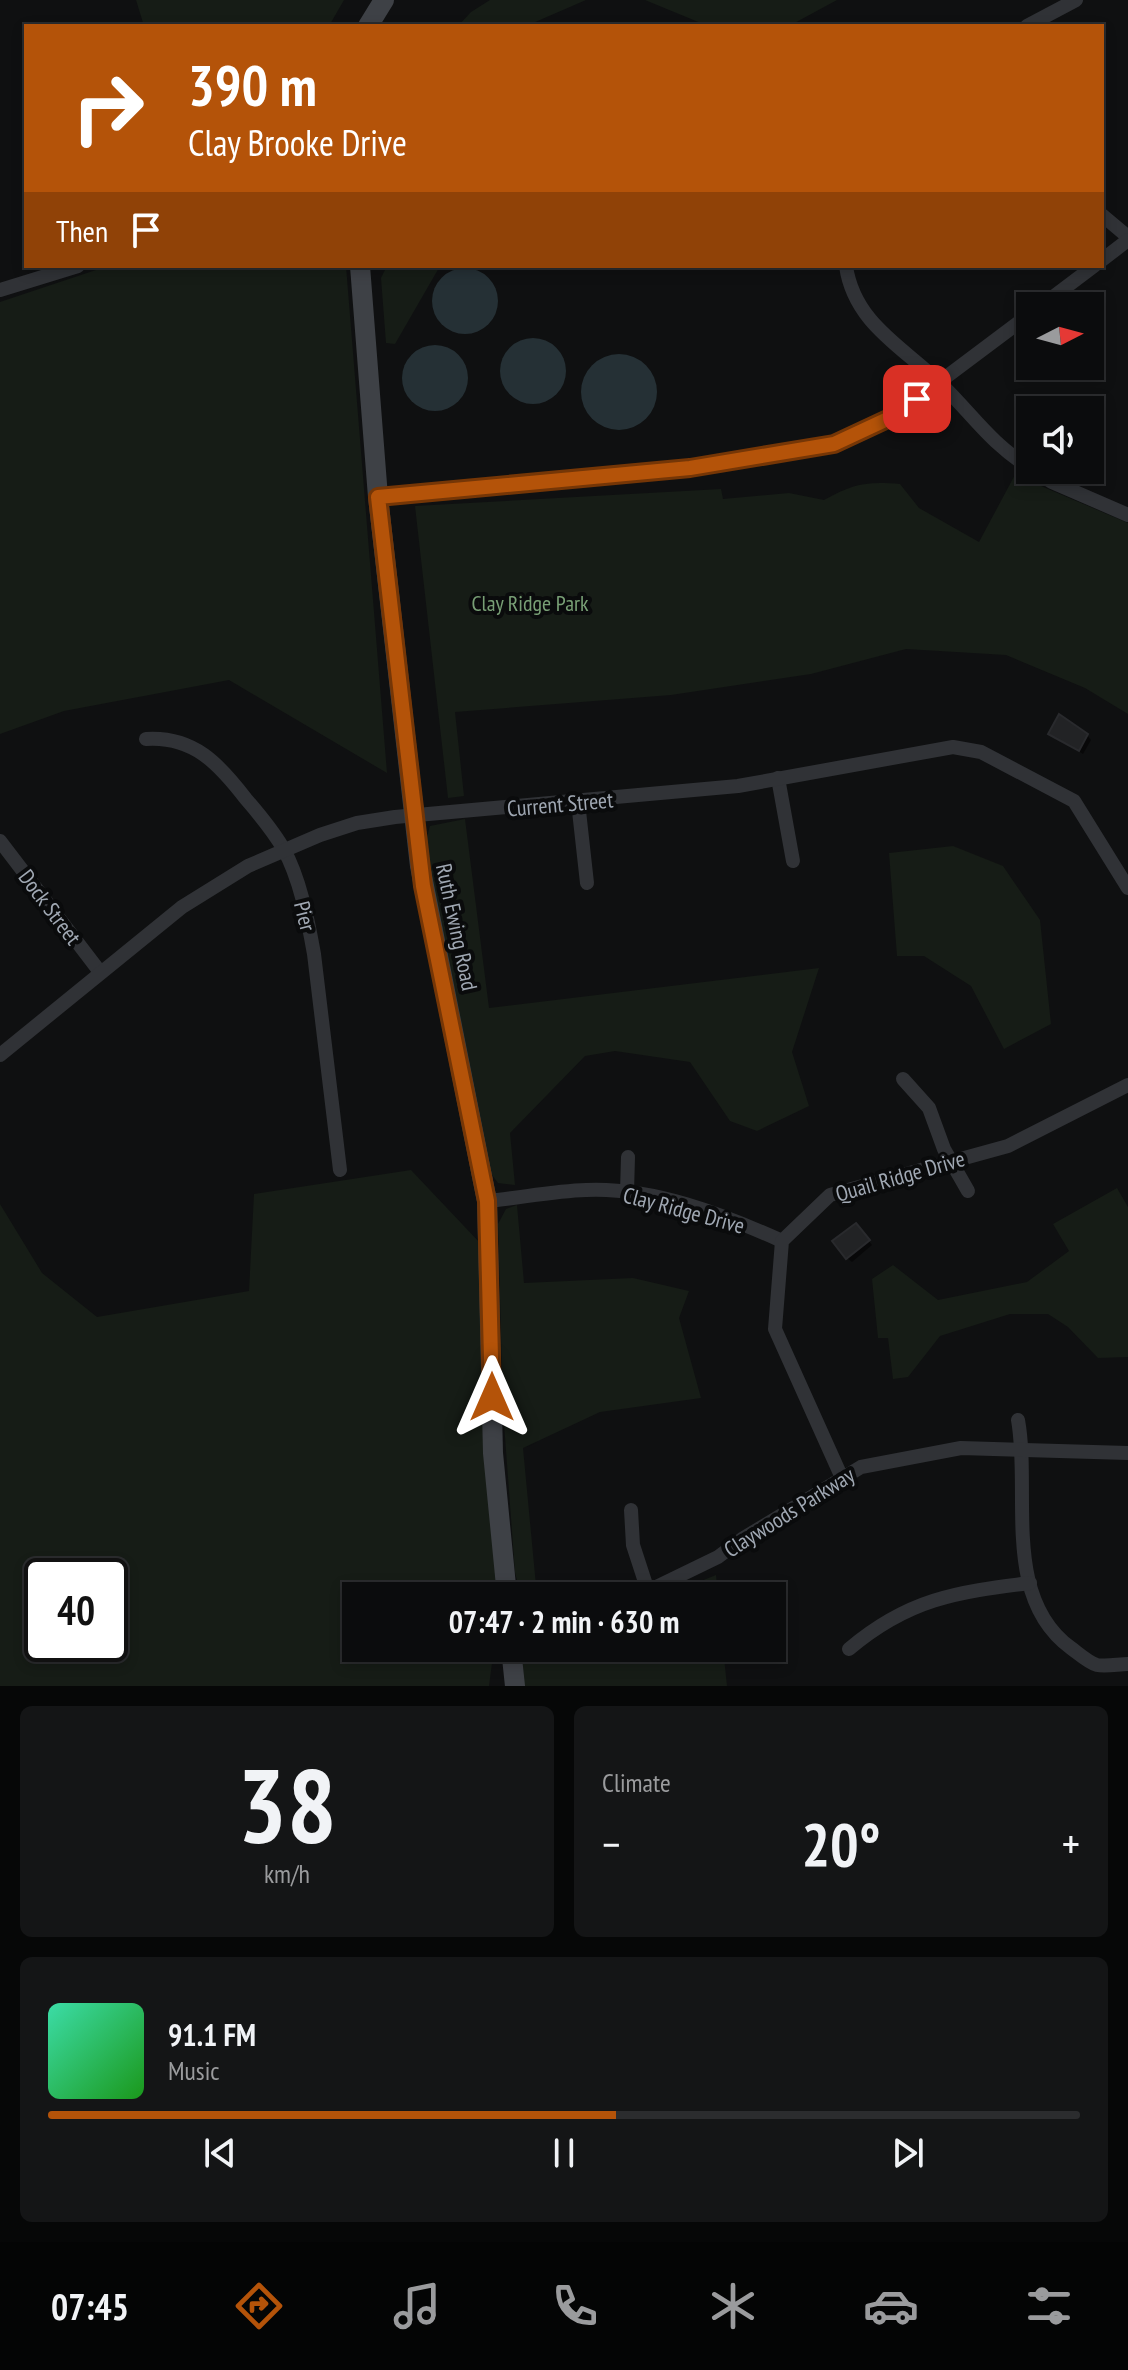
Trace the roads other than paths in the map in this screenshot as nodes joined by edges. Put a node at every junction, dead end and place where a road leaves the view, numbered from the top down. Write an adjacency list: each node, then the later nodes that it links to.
1 (384, 0): 3 (street)
2 (1076, 0): 4 (street)
3 (369, 24)
4 (1031, 24)
5 (1104, 217): 6 (street)
6 (1128, 239): 7 (street)
7 (1104, 258)
8 (72, 268): 12 (street)
9 (360, 268): 18 (street, Ruth Ewing Road)
10 (846, 268): 15 (street)
11 (1091, 268): 13 (street)
12 (0, 290)
13 (1060, 292)
14 (1016, 324): 15 (street)
15 (939, 382): 16 (street); 18 (street)
16 (1016, 459)
17 (1063, 484): 19 (street)
18 (378, 497): 23 (street, Ruth Ewing Road)
19 (1128, 515)
20 (146, 739): 25 (street, Pier)
21 (778, 778): 22 (street, Current Street); 26 (street); 28 (street, Current Street)
22 (578, 802): 23 (street, Current Street); 27 (street)
23 (413, 816): 25 (street, Current Street); 38 (street, Ruth Ewing Road)
24 (0, 841): 29 (street, Dock Street)
25 (283, 849): 29 (street, Current Street); 35 (street, Pier)
26 (793, 861)
27 (587, 883)
28 (1128, 888)
29 (100, 972): 30 (street, Current Street)
30 (0, 1055)
31 (903, 1079): 34 (street)
32 (1128, 1085): 34 (street, Quail Ridge Drive)
33 (628, 1157): 37 (street)
34 (950, 1160): 36 (street); 39 (street, Quail Ridge Drive)
35 (340, 1170)
36 (968, 1191)
37 (627, 1192): 38 (street, Clay Ridge Drive); 39 (street, Clay Ridge Drive)
38 (487, 1201): 45 (street, Ruth Ewing Road)
39 (782, 1241): 43 (street)
40 (1018, 1420): 41 (street)
41 (1024, 1451): 42 (street, Claywoods Parkway); 43 (street, Claywoods Parkway); 48 (street)
42 (1128, 1453)
43 (842, 1478): 47 (street, Claywoods Parkway)
44 (631, 1510): 46 (street)
45 (506, 1582)
46 (645, 1582)
47 (667, 1582)
48 (1030, 1583): 49 (street); 51 (street)
49 (849, 1649)
50 (512, 1662): 52 (street)
51 (1128, 1664)
52 (515, 1686)

